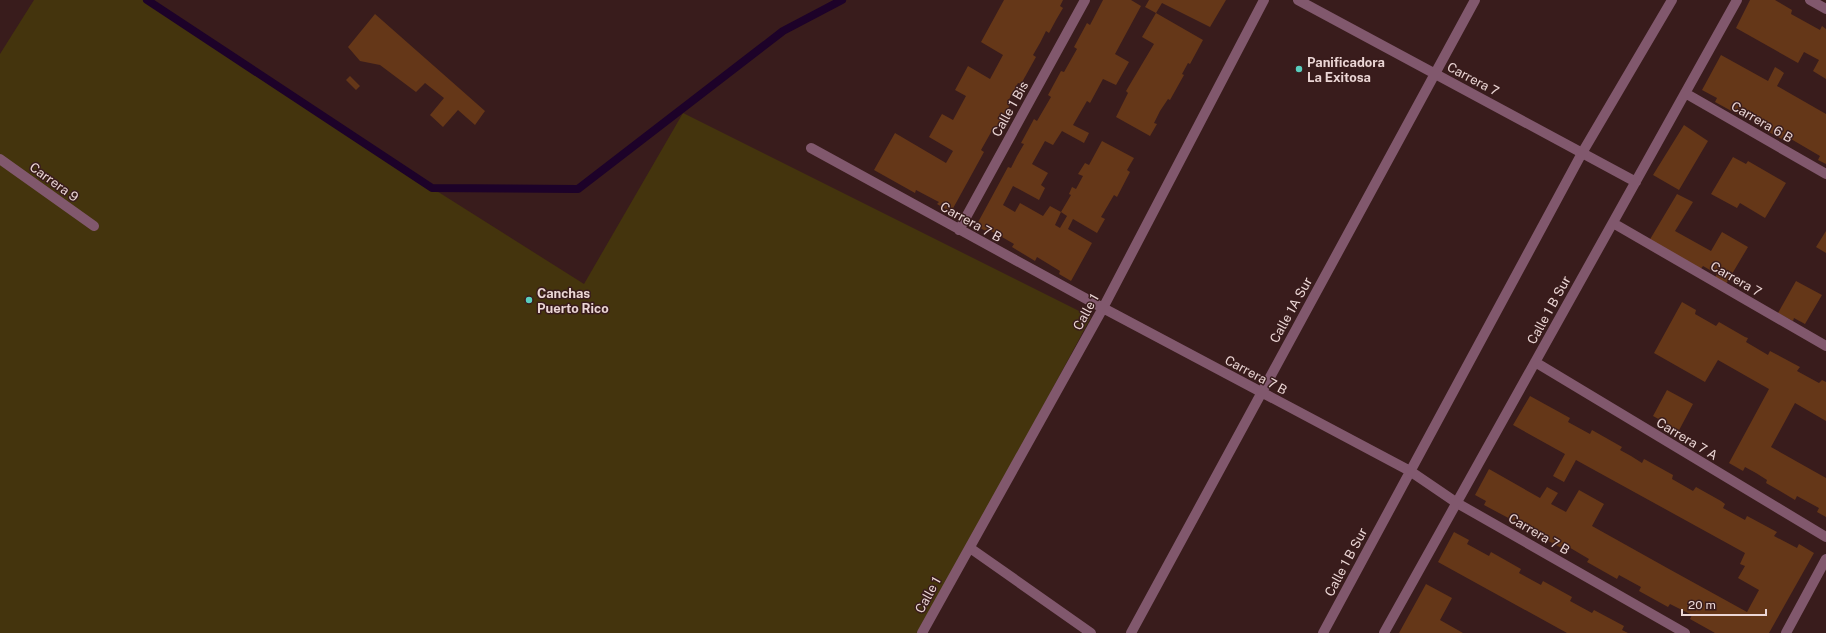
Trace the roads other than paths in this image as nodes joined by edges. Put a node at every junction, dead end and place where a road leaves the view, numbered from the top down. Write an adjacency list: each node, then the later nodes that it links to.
1 (1085, 0): 18 (street, Calle 1 Bis)
2 (1264, 0): 19 (street, Calle 1)
3 (1298, 0): 9 (street, Carrera 7)
4 (1475, 0): 9 (street, Calle 1A Sur)
5 (1672, 0): 12 (street, Calle 1 B Sur)
6 (1737, 0): 10 (street, Calle 1 B Sur)
7 (1810, 0): 8 (street)
8 (1826, 9)
9 (1435, 73): 12 (street, Carrera 7); 22 (street, Calle 1A Sur)
10 (1686, 93): 14 (street, Carrera 6 B); 15 (street, Calle 1 B Sur)
11 (810, 148): 18 (street, Carrera 7 B)
12 (1582, 153): 15 (street, Carrera 7); 23 (street, Calle 1 B Sur)
13 (0, 159): 17 (street, Carrera 9)
14 (1826, 174)
15 (1636, 182): 16 (street, Calle 1 B Sur)
16 (1613, 224): 20 (street, Carrera 7); 21 (street, Calle 1 B Sur)
17 (94, 226)
18 (959, 230): 19 (street, Carrera 7 B)
19 (1103, 308): 22 (street, Carrera 7 B); 26 (street, Calle 1)
20 (1826, 346)
21 (1535, 362): 24 (street, Calle 1 B Sur); 25 (street, Carrera 7 A)
22 (1262, 392): 23 (street, Carrera 7 B); 30 (street, Calle 1A Sur)
23 (1410, 472): 24 (street, Carrera 7 B); 31 (street, Calle 1 B Sur)
24 (1457, 502): 32 (street, Calle 1 B Sur); 33 (street, Carrera 7 B)
25 (1826, 537)
26 (970, 548): 28 (street, Calle 1); 29 (street)
27 (1826, 560): 34 (street)
28 (922, 633)
29 (1091, 633)
30 (1131, 633)
31 (1323, 633)
32 (1384, 633)
33 (1685, 633)
34 (1786, 633)

